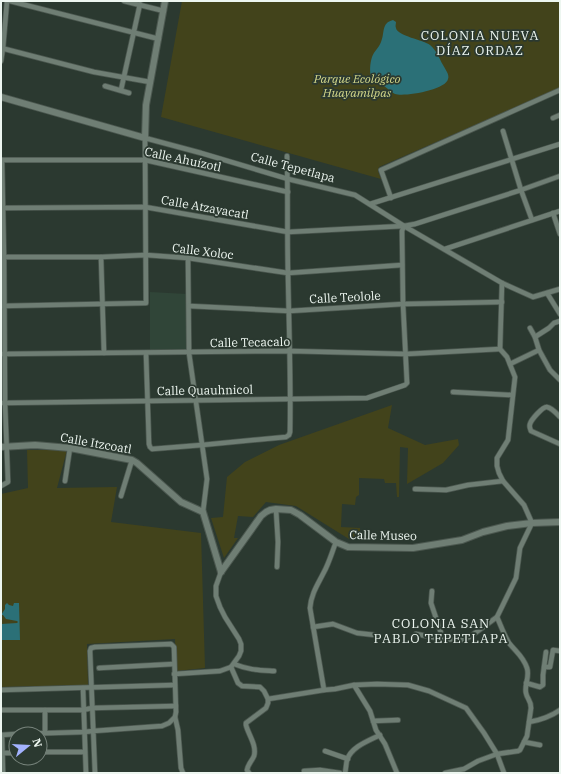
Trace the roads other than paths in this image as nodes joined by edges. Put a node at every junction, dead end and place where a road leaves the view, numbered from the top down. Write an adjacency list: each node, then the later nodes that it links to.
1 (7, 1): 9 (street)
2 (10, 1): 7 (street)
3 (124, 1): 5 (street)
4 (165, 1): 6 (street)
5 (140, 4): 6 (street); 7 (street)
6 (164, 11): 8 (street)
7 (134, 33): 8 (street); 11 (street)
8 (158, 39): 12 (street)
9 (2, 48): 10 (street); 11 (street)
10 (1, 60)
11 (124, 77): 12 (street); 14 (street)
12 (150, 82): 21 (street)
13 (105, 86): 14 (street)
14 (121, 90): 16 (street)
15 (560, 90): 31 (street)
16 (129, 93)
17 (1, 97): 21 (street, Calle Tepetlapa)
18 (560, 115): 19 (street)
19 (553, 118)
20 (503, 131): 24 (street)
21 (145, 138): 26 (street); 28 (street, Calle Tepetlapa)
22 (560, 144): 24 (street)
23 (287, 156): 28 (street)
24 (511, 159): 29 (street); 31 (street)
25 (2, 160): 26 (street, Calle Ahuízotl); 34 (street)
26 (145, 160): 30 (street, Calle Ahuízotl); 33 (street)
27 (560, 176): 29 (street, Calle Atzayacatl)
28 (288, 179): 30 (street); 32 (street, Calle Tepetlapa)
29 (521, 190): 37 (street); 38 (street, Calle Atzayacatl)
30 (288, 192): 39 (street)
31 (391, 198): 32 (street)
32 (370, 204): 38 (street, Calle Tepetlapa)
33 (146, 207): 34 (street, Calle Atzayacatl); 39 (street, Calle Atzayacatl); 42 (street)
34 (2, 208): 43 (street)
35 (560, 211): 36 (street)
36 (553, 213): 37 (street); 40 (street)
37 (532, 220): 41 (street)
38 (404, 226): 39 (street, Calle Atzayacatl); 41 (street, Calle Tepetlapa); 46 (street)
39 (288, 232): 47 (street)
40 (560, 234)
41 (445, 249): 48 (street, Calle Tepetlapa)
42 (146, 255): 44 (street, Calle Xoloc); 45 (street, Calle Xoloc); 52 (street)
43 (2, 257): 44 (street, Calle Xoloc); 54 (street)
44 (101, 257): 52 (street)
45 (188, 258): 47 (street, Calle Xoloc); 55 (street)
46 (402, 265): 47 (street, Calle Xoloc); 53 (street)
47 (288, 273): 56 (street)
48 (502, 283): 50 (street, Calle Tepetlapa); 51 (street)
49 (560, 289): 50 (street, Calle Tepetlapa)
50 (547, 293): 57 (street)
51 (502, 302): 53 (street, Calle Teolole); 61 (street)
52 (103, 304): 54 (street); 64 (street)
53 (403, 304): 56 (street, Calle Teolole); 68 (street)
54 (2, 306): 67 (street)
55 (189, 306): 56 (street, Calle Teolole); 66 (street)
56 (289, 310): 63 (street)
57 (560, 314)
58 (560, 321): 60 (street)
59 (530, 328): 60 (street)
60 (535, 337): 62 (street)
61 (500, 349): 68 (street, Calle Tecacalo); 69 (street)
62 (539, 350): 69 (street); 70 (street)
63 (290, 351): 66 (street, Calle Tecacalo); 68 (street, Calle Tecacalo); 74 (street)
64 (104, 353): 65 (street, Calle Tecacalo); 67 (street, Calle Tecacalo)
65 (146, 353): 66 (street, Calle Tecacalo); 75 (street)
66 (189, 353): 73 (street)
67 (3, 354): 76 (street)
68 (406, 354): 74 (street, Calle Quauhnicol)
69 (510, 364): 72 (street)
70 (560, 380)
71 (453, 392): 72 (street)
72 (512, 395): 84 (street)
73 (196, 400): 74 (street, Calle Quauhnicol); 75 (street, Calle Quauhnicol); 79 (street)
74 (290, 400): 79 (street)
75 (147, 401): 76 (street, Calle Quauhnicol); 79 (street)
76 (3, 403): 80 (street)
77 (560, 417): 78 (street)
78 (560, 444)
79 (202, 445): 89 (street)
80 (4, 447): 81 (street, Calle Itzcoatl); 85 (street)
81 (70, 448): 82 (street, Calle Itzcoatl); 83 (street)
82 (132, 460): 87 (street); 89 (street, Calle Itzcoatl)
83 (65, 481)
84 (503, 481): 86 (street); 91 (street)
85 (1, 486)
86 (415, 489)
87 (121, 496)
88 (276, 508): 92 (street, Calle Museo); 93 (street); 94 (street)
89 (203, 512): 94 (street)
90 (560, 522): 91 (street, Calle Museo)
91 (532, 523): 92 (street, Calle Museo); 96 (street)
92 (336, 542): 97 (street)
93 (277, 567)
94 (220, 572): 104 (street)
95 (432, 591): 100 (street)
96 (497, 617): 100 (street); 109 (street)
97 (313, 626): 99 (street); 115 (street)
98 (416, 634): 100 (street)
99 (375, 636)
100 (443, 639)
101 (560, 651): 105 (street)
102 (546, 652): 105 (street)
103 (174, 664): 106 (street); 108 (street); 113 (street)
104 (232, 665): 107 (street); 108 (street); 116 (street)
105 (544, 667): 109 (street)
106 (99, 668)
107 (274, 671)
108 (174, 674): 110 (street)
109 (526, 683): 126 (street)
110 (175, 685): 113 (street); 117 (street)
111 (354, 685): 115 (street); 125 (street); 139 (street)
112 (83, 688): 113 (street); 114 (street); 121 (street)
113 (92, 688): 118 (street)
114 (1, 690)
115 (324, 690): 116 (street)
116 (268, 699): 146 (street)
117 (176, 706): 118 (street); 123 (street)
118 (92, 708): 121 (street); 128 (street)
119 (1, 710): 120 (street)
120 (44, 710): 121 (street); 127 (street)
121 (84, 710): 129 (street)
122 (560, 710): 126 (street)
123 (175, 717): 128 (street); 145 (street)
124 (398, 720): 125 (street)
125 (373, 721): 132 (street)
126 (529, 722): 133 (street)
127 (45, 726)
128 (93, 731): 129 (street); 144 (street)
129 (84, 732): 130 (street); 137 (street)
130 (48, 733)
131 (1, 734): 138 (street)
132 (380, 735): 140 (street); 149 (street)
133 (524, 742): 134 (street); 139 (street)
134 (540, 745)
135 (325, 751): 140 (street)
136 (48, 752): 137 (street)
137 (85, 752): 143 (street)
138 (2, 753): 142 (street)
139 (497, 754): 150 (street); 151 (street)
140 (348, 759): 148 (street)
141 (304, 772): 147 (street)
142 (2, 773)
143 (86, 773)
144 (95, 773)
145 (183, 773)
146 (249, 773)
147 (340, 773)
148 (345, 773)
149 (397, 773)
150 (445, 773)
151 (504, 773)

